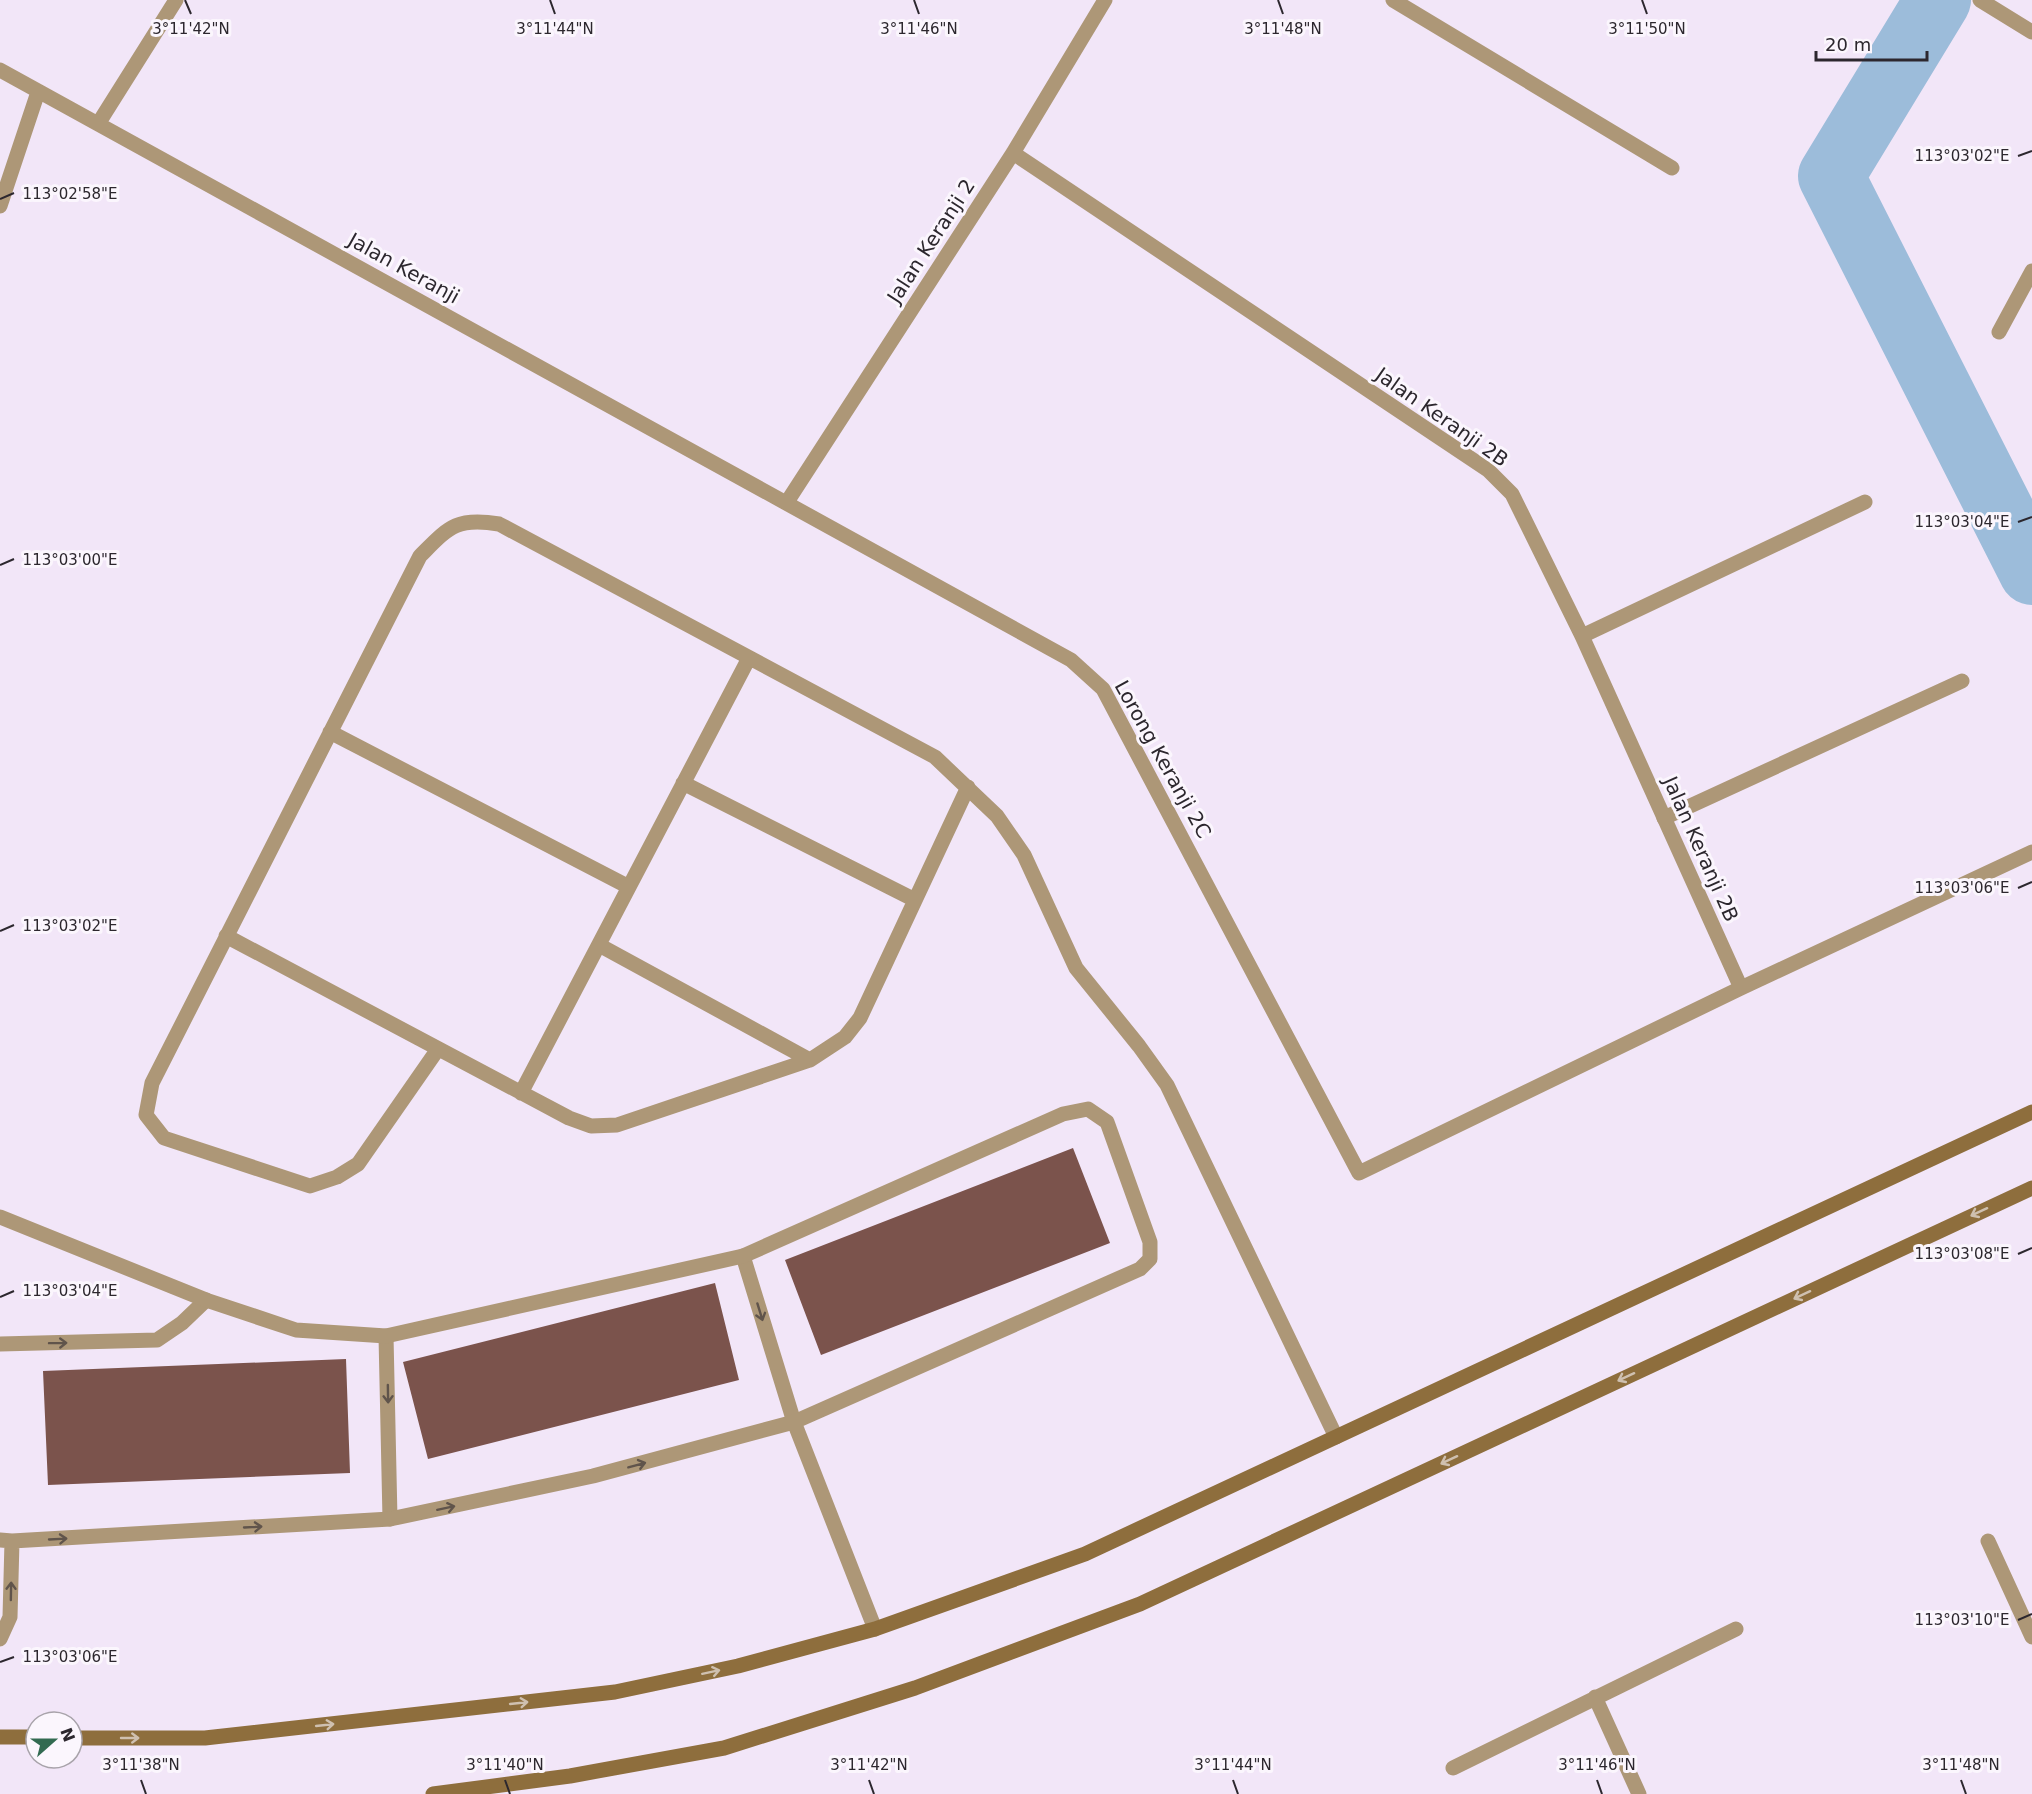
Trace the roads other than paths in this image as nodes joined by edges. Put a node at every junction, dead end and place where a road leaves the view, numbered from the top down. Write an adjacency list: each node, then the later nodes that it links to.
1 (176, 0): 8 (street)
2 (1105, 0): 9 (street, Jalan Keranji 2)
3 (1393, 0): 10 (street)
4 (1980, 0): 5 (street)
5 (2032, 32)
6 (0, 70): 7 (street, Jalan Keranji)
7 (39, 92): 8 (street, Jalan Keranji); 11 (street)
8 (98, 124): 15 (street, Jalan Keranji)
9 (1013, 153): 15 (street, Jalan Keranji 2); 17 (street, Jalan Keranji 2B)
10 (1672, 168)
11 (4, 185): 12 (street)
12 (0, 206)
13 (2032, 271): 14 (street)
14 (2000, 332)
15 (787, 502): 29 (street, Lorong Keranji 2C)
16 (1865, 502): 17 (street)
17 (1581, 636): 23 (street, Jalan Keranji 2B)
18 (749, 658): 20 (street); 21 (street); 22 (street)
19 (1962, 681): 23 (street)
20 (330, 732): 25 (street); 27 (street)
21 (683, 783): 25 (street); 26 (street)
22 (968, 787): 26 (street); 41 (street)
23 (1664, 818): 29 (street, Jalan Keranji 2B)
24 (2032, 852): 29 (street)
25 (629, 887): 28 (street)
26 (915, 900): 31 (street)
27 (226, 936): 30 (street); 30 (street)
28 (599, 945): 31 (street); 32 (street)
29 (1741, 988)
30 (438, 1049): 32 (street)
31 (810, 1060): 32 (street)
32 (521, 1093)
33 (2032, 1112): 41 (main road)
34 (2032, 1188): 54 (main road, one-way to 54)
35 (0, 1217): 37 (street)
36 (743, 1256): 38 (street); 40 (street, one-way to 40); 40 (street)
37 (206, 1300): 38 (street); 39 (street, one-way to 37)
38 (386, 1336): 42 (street, one-way to 42)
39 (0, 1344)
40 (794, 1422): 42 (street, one-way to 40); 45 (street)
41 (1336, 1437): 45 (main road)
42 (390, 1520): 43 (street, one-way to 42)
43 (6, 1541): 48 (street, one-way to 43)
44 (1988, 1541): 47 (street)
45 (875, 1629): 52 (main road, one-way to 45)
46 (1736, 1629): 49 (street)
47 (2032, 1636)
48 (0, 1639)
49 (1595, 1696): 53 (street); 55 (street)
50 (0, 1737): 51 (main road)
51 (24, 1737)
52 (84, 1738)
53 (1453, 1768)
54 (434, 1794)
55 (1639, 1794)

